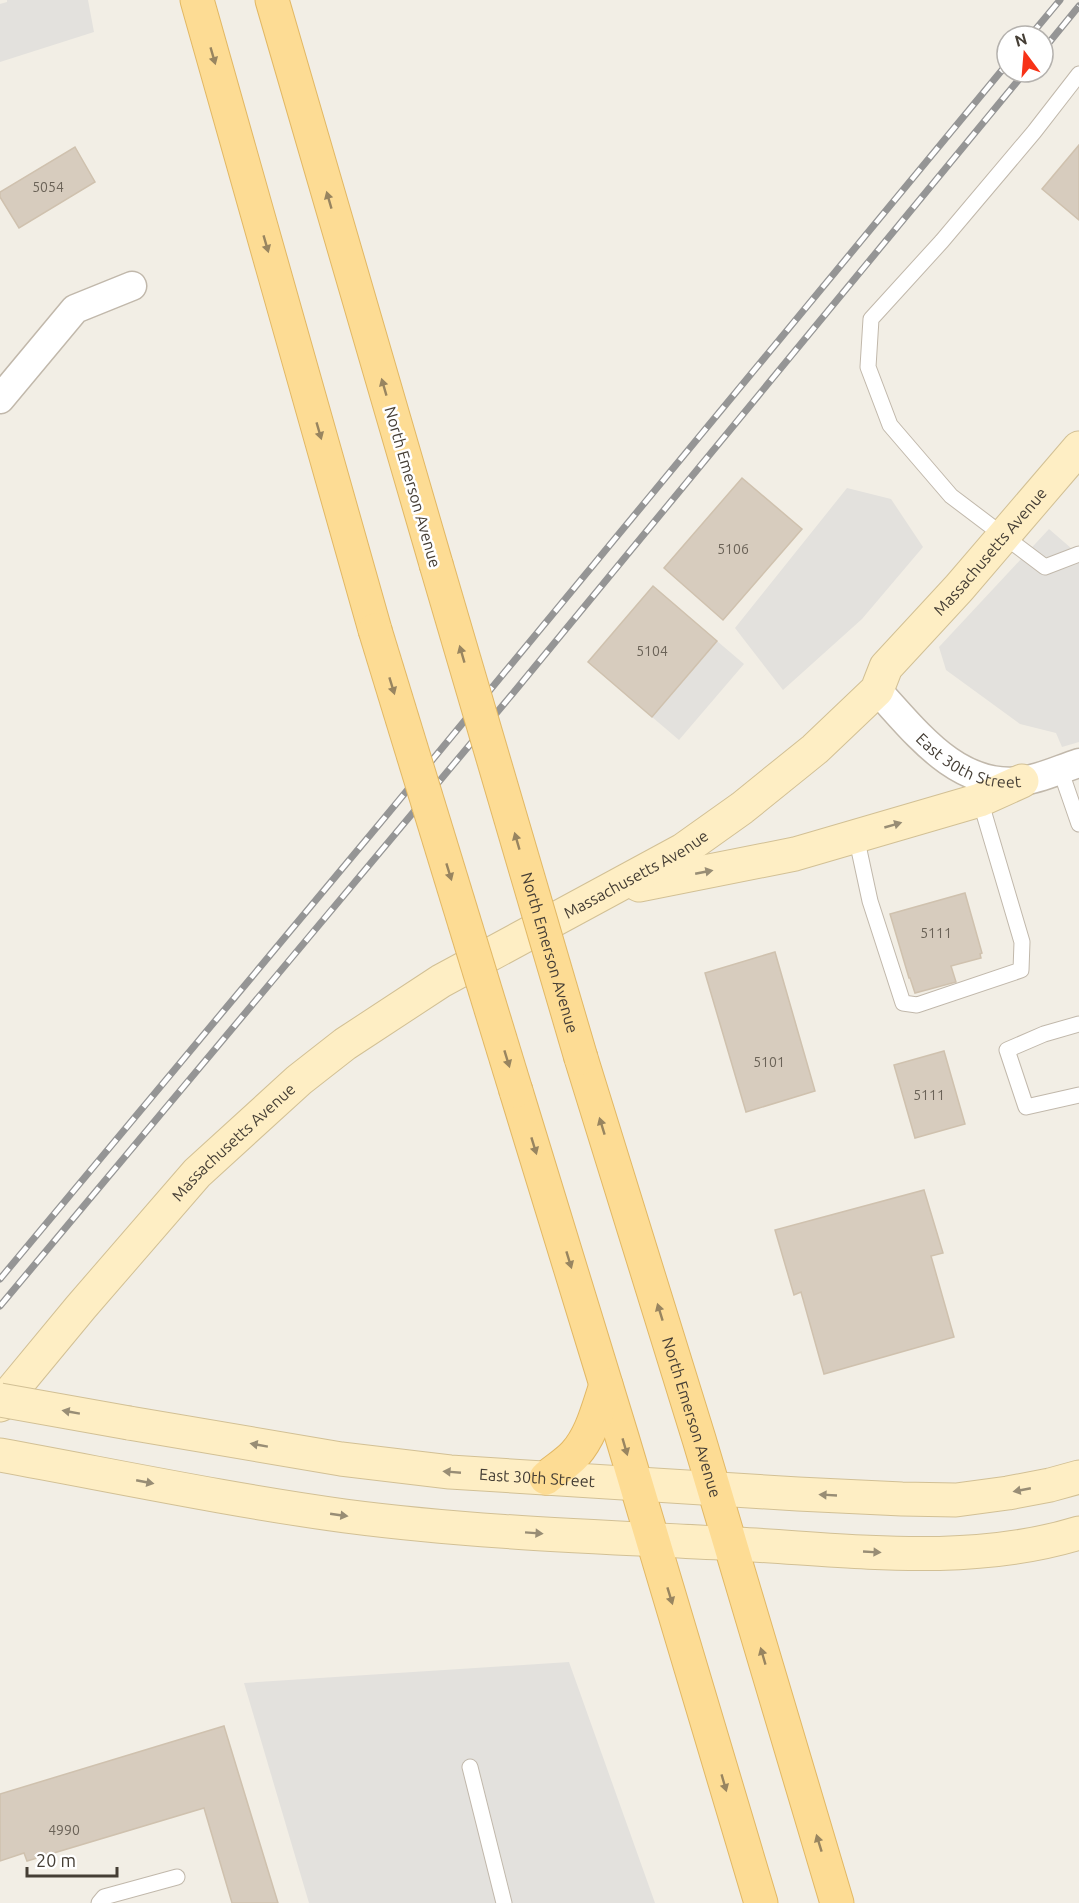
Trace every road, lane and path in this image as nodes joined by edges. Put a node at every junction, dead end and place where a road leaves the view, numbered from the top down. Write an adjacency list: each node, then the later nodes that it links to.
1 (197, 0): 18 (main road, one-way to 18, bridge)
2 (272, 0): 25 (main road, North Emerson Avenue, one-way to 2, bridge)
3 (1079, 74): 7 (lane)
4 (132, 286): 5 (street)
5 (0, 399)
6 (1079, 448): 7 (main road, Massachusetts Avenue)
7 (1004, 535): 8 (lane); 9 (main road, Massachusetts Avenue)
8 (1079, 554)
9 (878, 690): 11 (street, East 30th Street); 15 (main road, Massachusetts Avenue)
10 (1070, 766): 11 (street, East 30th Street); 13 (lane)
11 (1023, 781): 12 (main road)
12 (980, 800): 14 (main road, one-way to 12); 14 (lane)
13 (1079, 824)
14 (856, 836): 15 (main road, one-way to 14)
15 (605, 891): 20 (main road, Massachusetts Avenue)
16 (1079, 1024): 17 (lane)
17 (1079, 1095)
18 (606, 1385): 23 (main road); 24 (main road, one-way to 24)
19 (0, 1400): 23 (main road, East 30th Street, one-way to 19, bridge)
20 (0, 1405)
21 (0, 1455): 27 (main road, one-way to 27)
22 (1079, 1477): 25 (main road, East 30th Street, one-way to 25)
23 (546, 1478): 24 (main road, East 30th Street)
24 (636, 1484): 25 (main road, East 30th Street); 27 (main road)
25 (714, 1489): 28 (main road, North Emerson Avenue)
26 (1079, 1533): 28 (main road, one-way to 26)
27 (653, 1540): 28 (main road); 33 (main road, one-way to 33)
28 (730, 1544): 34 (main road, North Emerson Avenue, one-way to 28)
29 (470, 1767): 32 (lane)
30 (177, 1877): 31 (lane)
31 (99, 1903)
32 (504, 1903)
33 (760, 1903)
34 (837, 1903)

